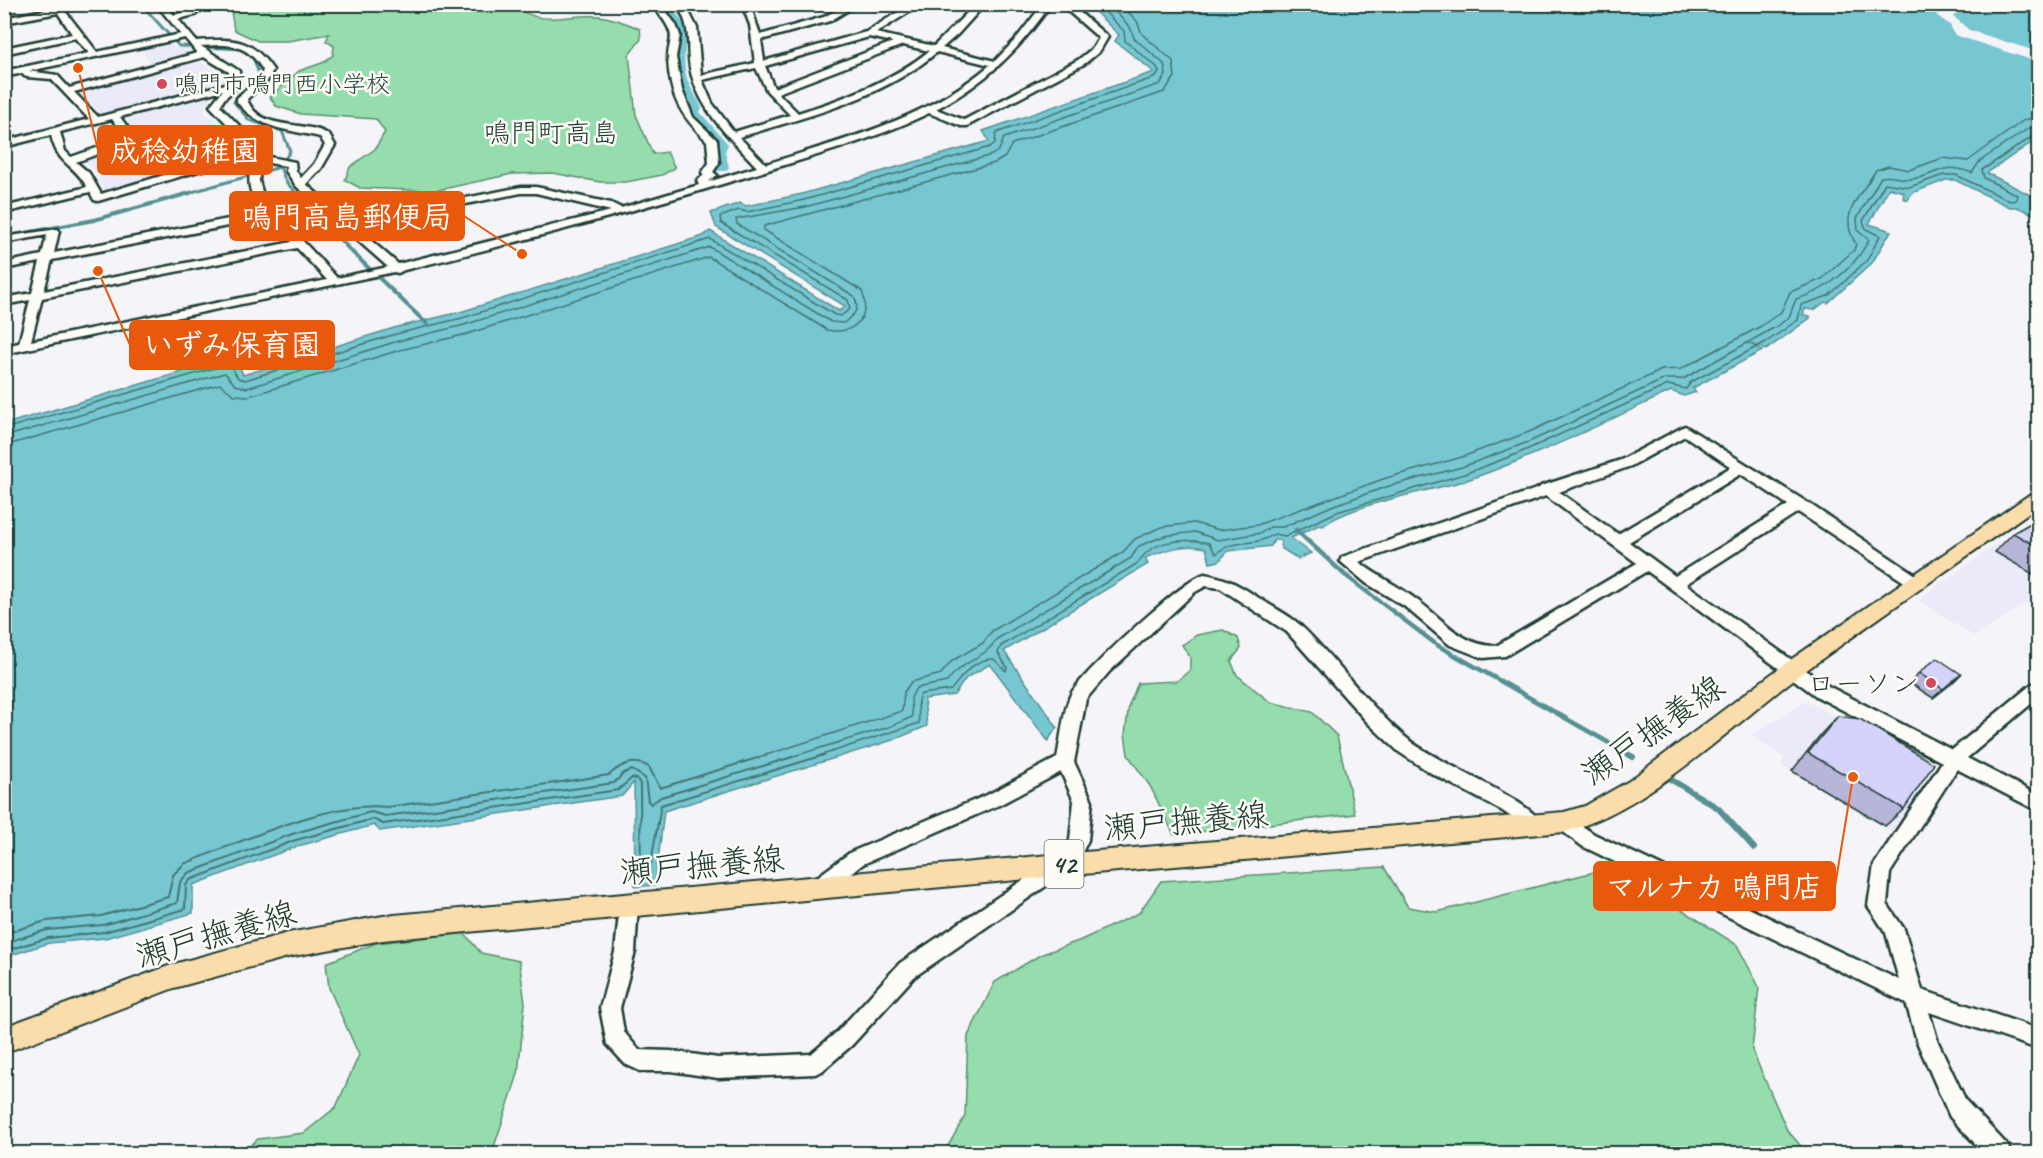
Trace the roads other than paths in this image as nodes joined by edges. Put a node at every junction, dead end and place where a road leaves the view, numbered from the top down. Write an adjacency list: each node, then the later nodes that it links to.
1 (88, 4): 12 (street)
2 (160, 4): 13 (street)
3 (202, 4): 13 (street)
4 (656, 4): 44 (street)
5 (680, 4): 28 (street)
6 (746, 4): 18 (street)
7 (854, 4): 18 (street)
8 (918, 4): 15 (street)
9 (981, 4): 22 (street)
10 (1047, 4): 25 (street)
11 (1064, 4): 32 (street)
12 (58, 7): 14 (street); 16 (street)
13 (173, 18): 17 (street)
14 (4, 21)
15 (869, 33): 19 (street); 26 (street)
16 (77, 35): 21 (street); 24 (street)
17 (188, 35): 20 (street); 24 (street)
18 (758, 38): 26 (street)
19 (902, 42): 22 (street); 31 (street)
20 (195, 44): 23 (street); 43 (street)
21 (4, 51)
22 (938, 51): 25 (street); 33 (street)
23 (204, 54): 29 (street); 30 (street)
24 (95, 55): 27 (street)
25 (998, 64): 32 (street)
26 (760, 65): 28 (street); 31 (street)
27 (4, 75): 30 (street)
28 (698, 78): 37 (street)
29 (234, 85): 34 (street); 39 (street)
30 (67, 91): 35 (street)
31 (773, 92): 33 (street)
32 (928, 110): 41 (street)
33 (796, 116): 37 (street)
34 (115, 117): 35 (street); 40 (street)
35 (99, 121): 36 (street)
36 (55, 131): 38 (street); 40 (street)
37 (734, 135): 41 (street)
38 (4, 144)
39 (257, 150): 42 (street); 45 (street)
40 (68, 161): 45 (street)
41 (764, 168): 44 (street)
42 (254, 169): 43 (street); 49 (street)
43 (300, 184): 48 (street)
44 (707, 186): 47 (street)
45 (91, 189): 46 (street)
46 (4, 210)
47 (621, 212): 48 (street); 54 (street)
48 (336, 213): 54 (street)
49 (272, 214): 51 (street); 52 (street)
50 (4, 240): 52 (street)
51 (302, 244): 55 (street); 56 (street)
52 (47, 258): 53 (street); 56 (street)
53 (4, 266)
54 (395, 270): 55 (street)
55 (335, 282): 58 (street)
56 (36, 297): 57 (street); 58 (street)
57 (4, 302)
58 (24, 346): 59 (street)
59 (4, 350)
60 (1742, 467): 61 (street); 63 (street); 64 (street)
61 (1546, 489): 64 (street); 65 (street)
62 (2038, 497): 66 (main road, 瀬戸撫養線 / 42)
63 (1800, 504): 66 (street); 67 (street)
64 (1617, 542): 65 (street)
65 (1647, 564): 67 (street)
66 (1917, 583): 68 (main road, 瀬戸撫養線 / 42)
67 (1674, 584): 68 (street)
68 (1793, 669): 70 (street); 73 (main road, 瀬戸撫養線 / 42)
69 (2038, 689): 70 (street)
70 (1953, 760): 72 (street); 78 (street)
71 (1065, 762): 74 (street); 75 (street); 76 (street)
72 (2038, 803)
73 (1564, 822): 74 (main road, 瀬戸撫養線 / 42); 78 (street)
74 (1532, 823): 75 (main road, 瀬戸撫養線 / 42)
75 (1058, 865): 76 (main road, 瀬戸撫養線 / 42); 77 (street)
76 (818, 888): 77 (main road, 瀬戸撫養線 / 42)
77 (629, 904): 80 (main road, 瀬戸撫養線 / 42)
78 (1914, 997): 79 (street); 81 (street)
79 (2038, 1039)
80 (4, 1040)
81 (2000, 1153)

